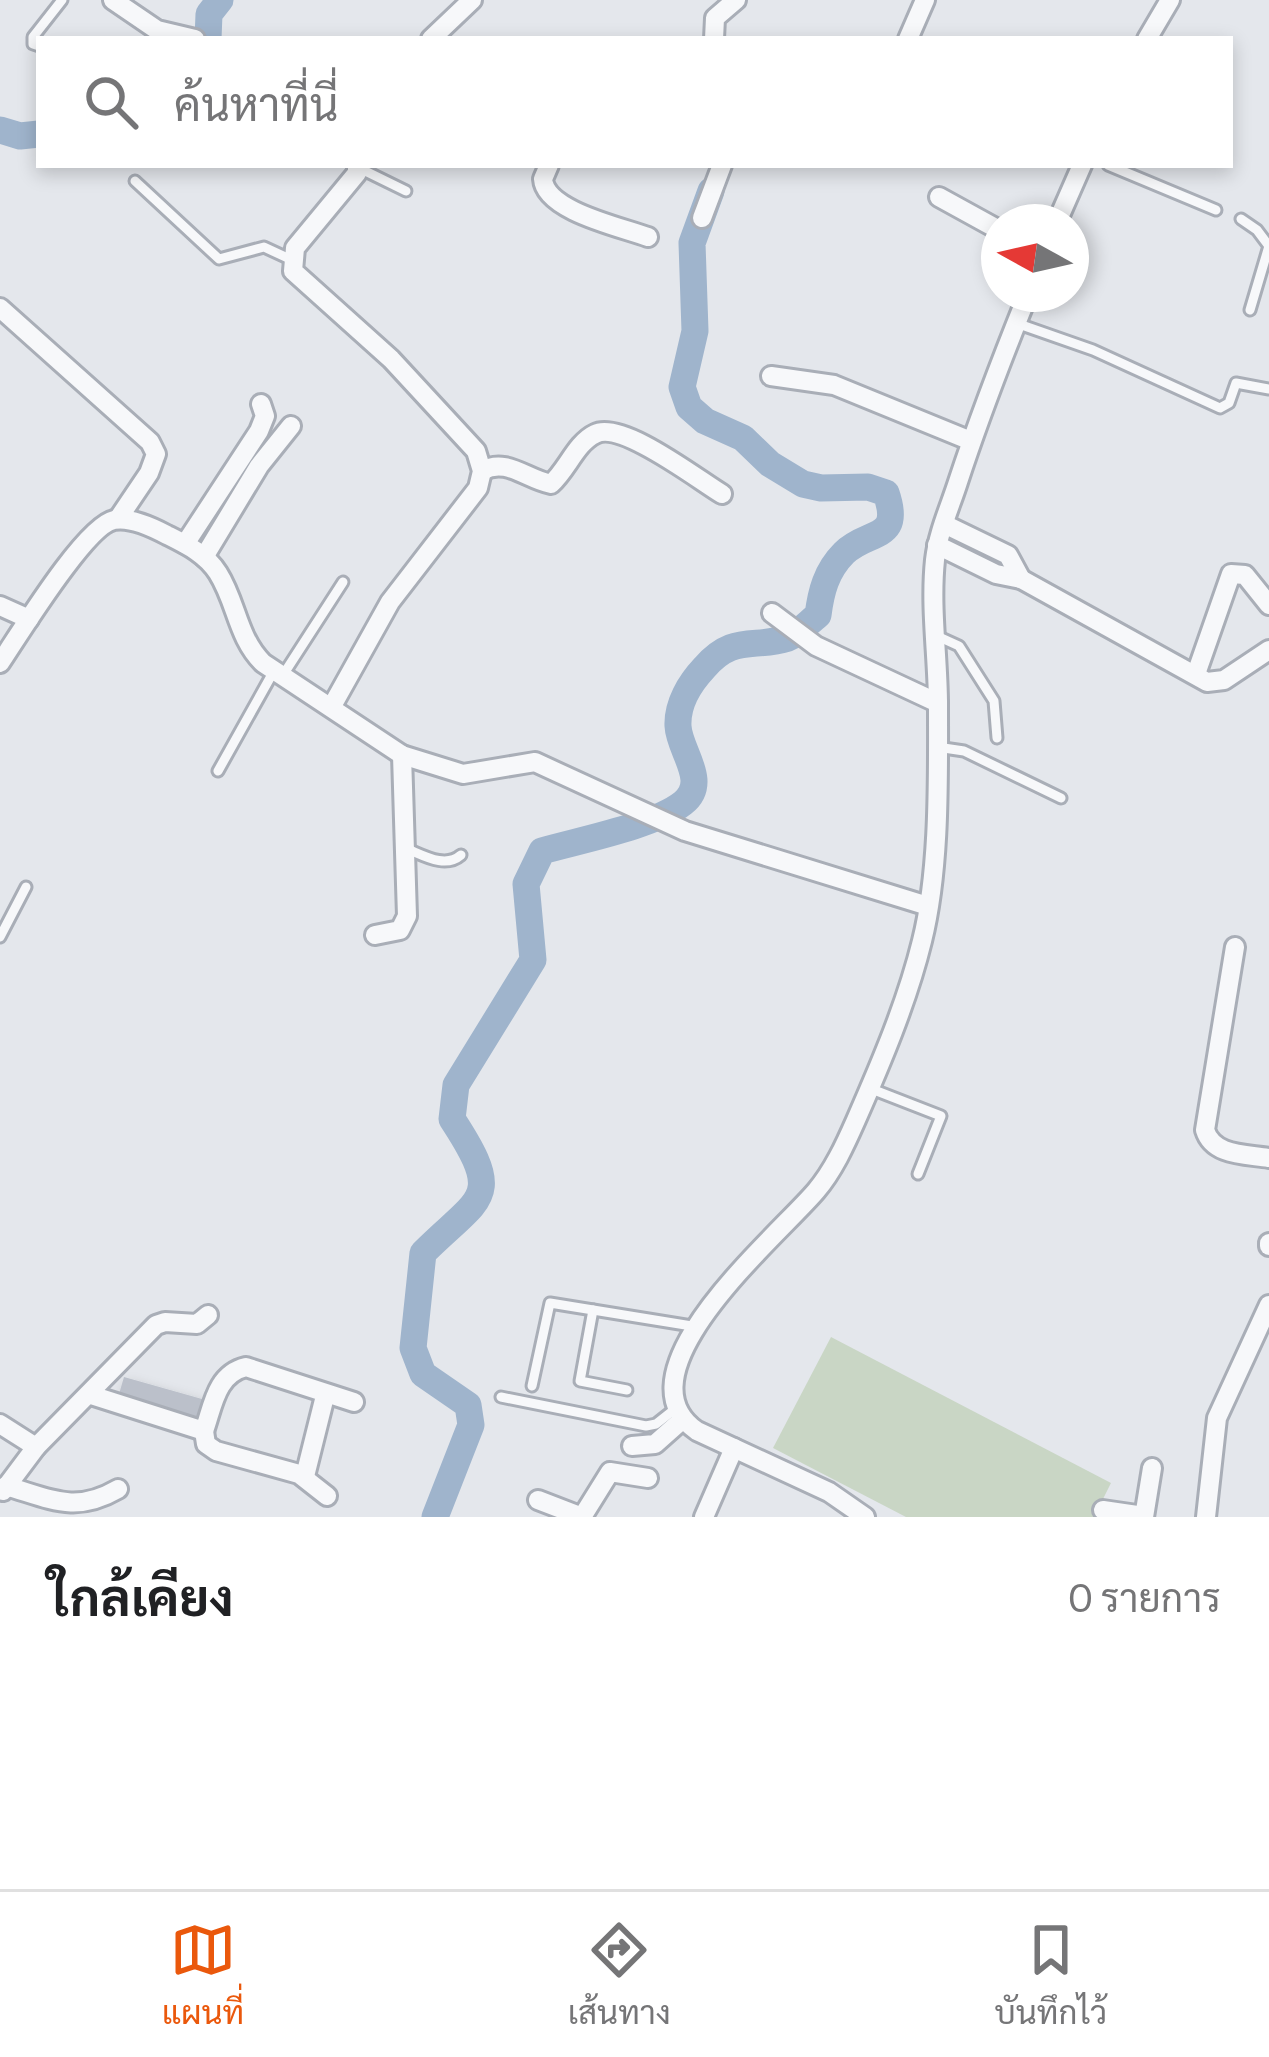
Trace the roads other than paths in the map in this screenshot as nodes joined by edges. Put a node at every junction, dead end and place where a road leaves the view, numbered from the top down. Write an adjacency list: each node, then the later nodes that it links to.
1 (62, 0): 12 (lane)
2 (113, 0): 8 (street)
3 (472, 0): 7 (street)
4 (736, 0): 9 (street)
5 (926, 0): 10 (street)
6 (1170, 0): 11 (street)
7 (453, 31)
8 (182, 36)
9 (714, 36)
10 (909, 36)
11 (1150, 36)
12 (36, 45)
13 (356, 168): 28 (street)
14 (361, 168): 20 (lane)
15 (548, 168): 27 (street)
16 (721, 168): 24 (street)
17 (1081, 168): 22 (street)
18 (1115, 168): 23 (lane)
19 (135, 182): 28 (lane)
20 (406, 191)
21 (939, 197): 26 (street)
22 (1065, 204)
23 (1216, 210)
24 (702, 218)
25 (1240, 219): 30 (lane)
26 (981, 220)
27 (648, 236)
28 (292, 260): 38 (street)
29 (0, 308): 40 (street)
30 (1250, 310)
31 (1021, 312): 32 (street)
32 (1016, 323): 34 (lane); 37 (street)
33 (771, 376): 37 (street)
34 (1269, 389)
35 (261, 404): 42 (street)
36 (291, 426): 44 (street)
37 (971, 441): 41 (street)
38 (482, 471): 39 (street); 57 (street)
39 (722, 494)
40 (118, 519): 42 (street); 49 (street)
41 (944, 524): 43 (street); 45 (street)
42 (185, 544): 44 (street)
43 (936, 552): 45 (street); 51 (street)
44 (204, 557): 54 (street)
45 (1021, 579): 55 (street)
46 (343, 582): 54 (lane)
47 (0, 605): 49 (street)
48 (1269, 605): 55 (street)
49 (29, 620): 53 (street)
50 (780, 620): 56 (street)
51 (935, 636): 56 (street); 58 (lane)
52 (1269, 650): 55 (street)
53 (0, 663)
54 (279, 672): 57 (street); 61 (lane)
55 (1196, 674)
56 (938, 703): 59 (street)
57 (332, 706): 60 (street)
58 (997, 738)
59 (937, 747): 62 (lane); 66 (street)
60 (402, 755): 63 (street); 66 (street)
61 (218, 771)
62 (1061, 798)
63 (405, 848): 64 (lane); 67 (street)
64 (461, 855)
65 (26, 887): 68 (lane)
66 (928, 906): 70 (street)
67 (375, 934)
68 (0, 937)
69 (1235, 947): 71 (street)
70 (869, 1088): 72 (lane); 76 (street)
71 (1269, 1158)
72 (918, 1174)
73 (1269, 1305): 101 (street)
74 (593, 1310): 76 (lane); 77 (lane); 78 (lane)
75 (208, 1315): 79 (street)
76 (698, 1328): 83 (street)
77 (532, 1386)
78 (627, 1390)
79 (91, 1395): 85 (street); 87 (street)
80 (500, 1397): 83 (lane)
81 (324, 1400): 90 (street)
82 (354, 1402): 85 (street)
83 (679, 1414): 86 (street); 88 (street)
84 (0, 1424): 87 (street)
85 (204, 1431): 90 (street)
86 (632, 1446)
87 (36, 1447): 93 (street)
88 (734, 1448): 98 (street); 99 (street)
89 (1152, 1468): 100 (street)
90 (305, 1476): 94 (street)
91 (648, 1478): 97 (street)
92 (118, 1489): 93 (street)
93 (3, 1491)
94 (327, 1496)
95 (538, 1500): 97 (street)
96 (1103, 1510): 100 (street)
97 (582, 1517)
98 (704, 1517)
99 (865, 1517)
100 (1144, 1517)
101 (1206, 1517)

